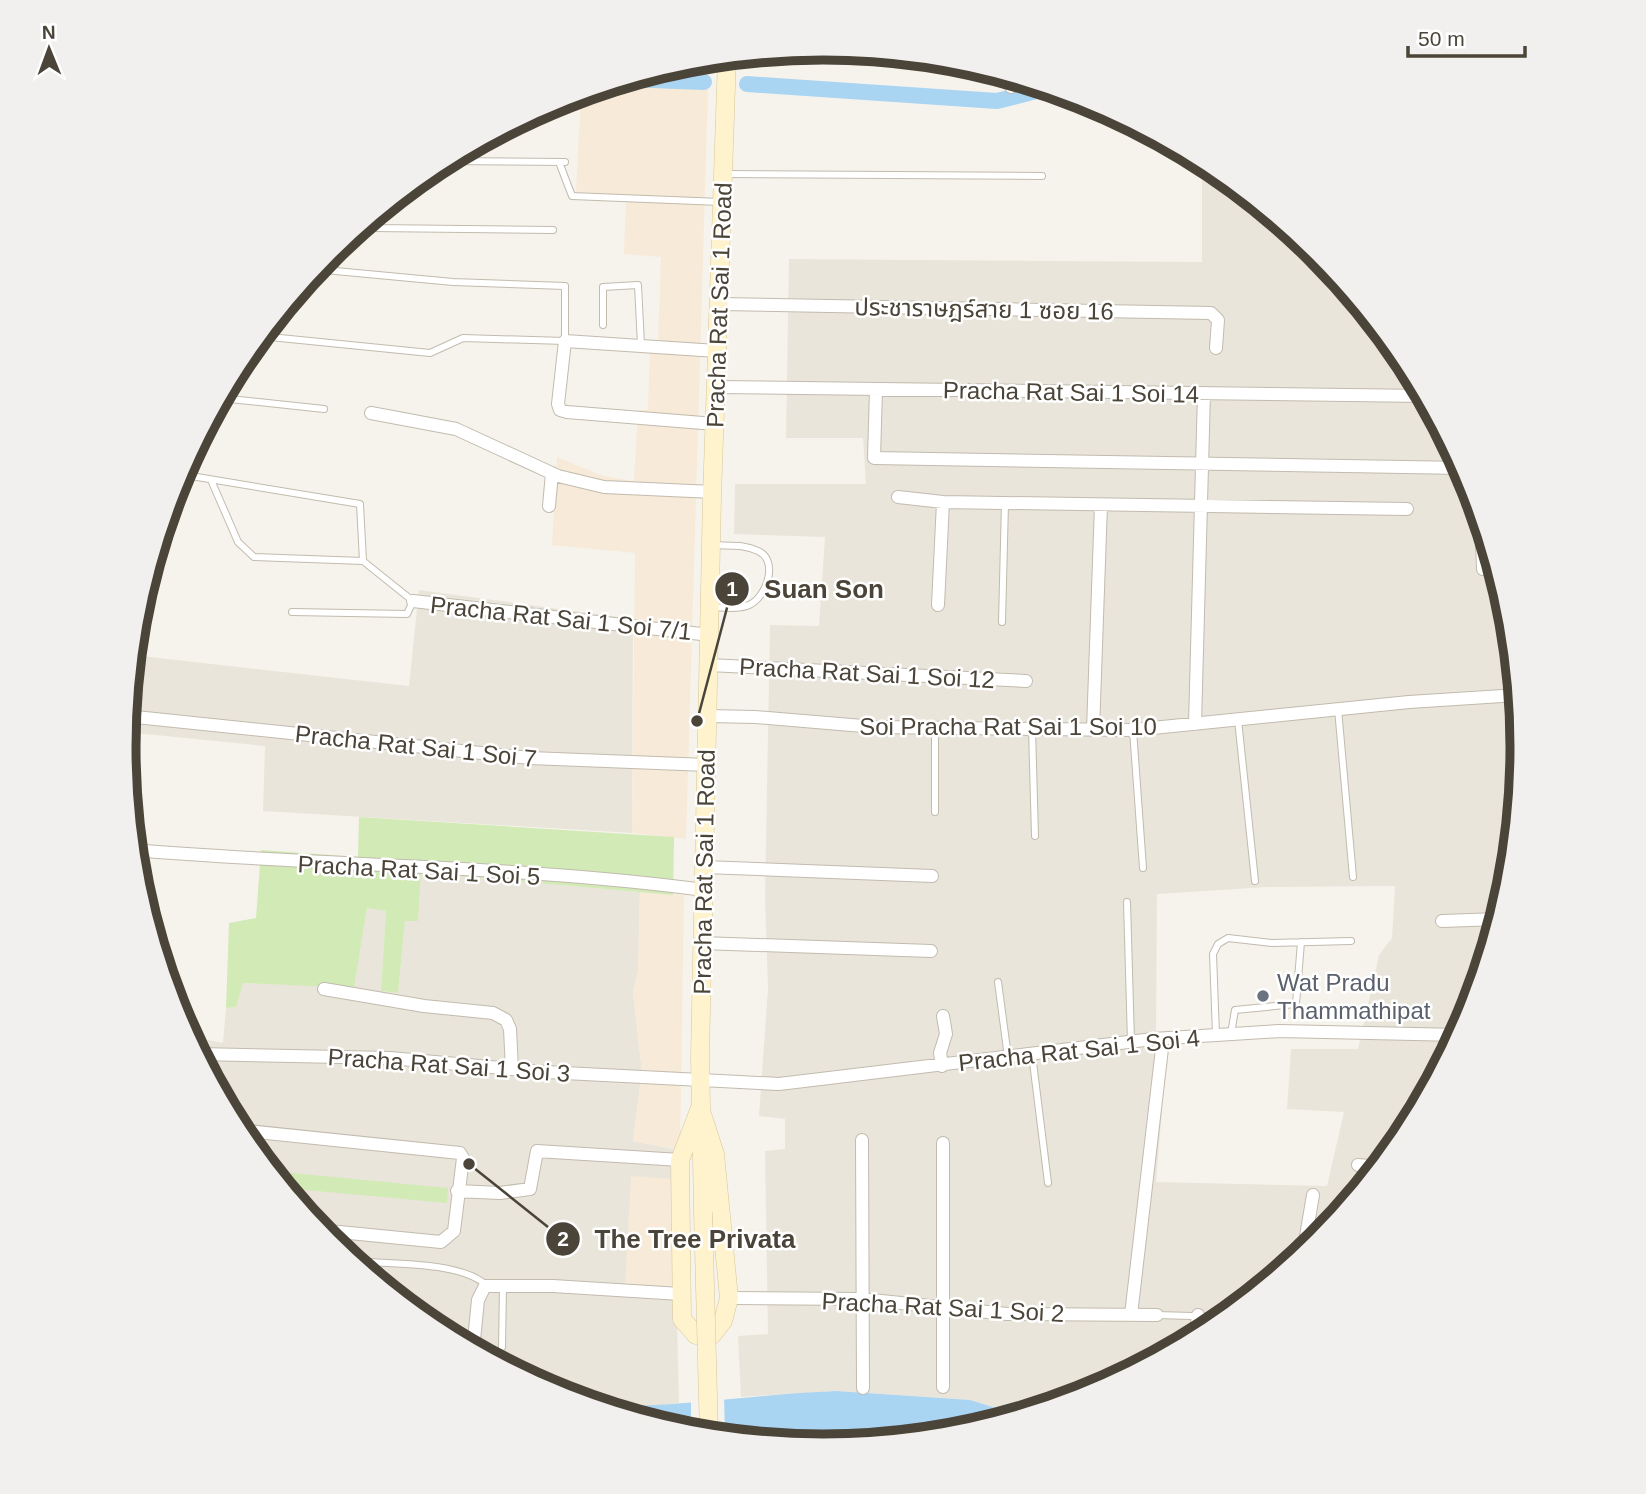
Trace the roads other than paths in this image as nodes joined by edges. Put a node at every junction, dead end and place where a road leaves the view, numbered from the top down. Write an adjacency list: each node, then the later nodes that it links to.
1 (727, 66): 3 (main road, Pracha Rat Sai 1 Road)
2 (465, 160): 5 (lane)
3 (723, 174): 4 (lane); 5 (main road, Pracha Rat Sai 1 Road)
4 (1042, 176)
5 (722, 202): 9 (main road, Pracha Rat Sai 1 Road)
6 (373, 228): 7 (lane)
7 (553, 230)
8 (328, 270): 12 (lane)
9 (719, 304): 14 (street, ประชาราษฎร์สาย 1 ซอย 16); 15 (main road, Pracha Rat Sai 1 Road)
10 (603, 325): 13 (lane)
11 (271, 337): 12 (lane)
12 (565, 341): 13 (street); 23 (street)
13 (641, 347): 15 (street)
14 (1216, 348)
15 (717, 351): 16 (main road, Pracha Rat Sai 1 Road)
16 (716, 387): 17 (street, Pracha Rat Sai 1 Soi 14); 23 (main road, Pracha Rat Sai 1 Road)
17 (876, 389): 18 (street, Pracha Rat Sai 1 Soi 14); 24 (street)
18 (1204, 393): 19 (street, Pracha Rat Sai 1 Soi 14); 24 (street)
19 (1414, 396)
20 (230, 399): 21 (lane)
21 (324, 409)
22 (370, 413): 26 (street)
23 (715, 424): 29 (main road, Pracha Rat Sai 1 Road)
24 (1201, 465): 25 (street); 35 (street)
25 (1452, 470)
26 (552, 473): 29 (street); 34 (street)
27 (191, 476): 28 (lane)
28 (211, 480): 39 (lane); 39 (lane)
29 (713, 492): 37 (main road, Pracha Rat Sai 1 Road)
30 (898, 497): 31 (street)
31 (943, 502): 32 (street); 42 (street)
32 (1005, 503): 33 (street); 45 (lane)
33 (1101, 505): 35 (street); 57 (street)
34 (549, 506)
35 (1199, 508): 36 (street); 54 (street)
36 (1407, 509)
37 (712, 545): 43 (main road, Pracha Rat Sai 1 Road); 43 (lane)
38 (1482, 554): 40 (street)
39 (363, 561): 41 (lane)
40 (1483, 569)
41 (413, 601): 44 (lane); 46 (street, Pracha Rat Sai 1 Soi 7/1)
42 (938, 604)
43 (710, 607): 46 (main road, Pracha Rat Sai 1 Road)
44 (292, 612)
45 (1002, 622)
46 (710, 635): 47 (main road, Pracha Rat Sai 1 Road)
47 (709, 665): 48 (street, Pracha Rat Sai 1 Soi 12); 51 (main road, Pracha Rat Sai 1 Road)
48 (1026, 681)
49 (1508, 696): 50 (street, Soi Pracha Rat Sai 1 Soi 10)
50 (1338, 709): 53 (street, Soi Pracha Rat Sai 1 Soi 10); 66 (lane)
51 (708, 716): 55 (street, Soi Pracha Rat Sai 1 Soi 10); 59 (main road, Pracha Rat Sai 1 Road)
52 (137, 717): 59 (street, Pracha Rat Sai 1 Soi 7)
53 (1238, 720): 54 (street, Soi Pracha Rat Sai 1 Soi 10); 67 (lane)
54 (1195, 724): 58 (street, Soi Pracha Rat Sai 1 Soi 10)
55 (934, 727): 56 (street, Soi Pracha Rat Sai 1 Soi 10); 60 (lane)
56 (1032, 729): 57 (street, Soi Pracha Rat Sai 1 Soi 10); 61 (lane)
57 (1093, 730): 58 (street, Soi Pracha Rat Sai 1 Soi 10)
58 (1133, 730): 64 (lane)
59 (707, 765): 63 (main road, Pracha Rat Sai 1 Road)
60 (935, 812)
61 (1035, 836)
62 (144, 851): 68 (street, Pracha Rat Sai 1 Soi 5)
63 (704, 867): 65 (street); 68 (main road, Pracha Rat Sai 1 Road)
64 (1143, 868)
65 (932, 876)
66 (1353, 877)
67 (1255, 881)
68 (704, 890): 74 (main road, Pracha Rat Sai 1 Road)
69 (1127, 902): 83 (lane)
70 (1488, 919): 71 (street)
71 (1442, 921)
72 (1351, 941): 73 (lane)
73 (1301, 942): 79 (lane); 80 (lane)
74 (702, 943): 75 (street); 89 (main road, Pracha Rat Sai 1 Road)
75 (931, 951)
76 (998, 982): 86 (lane)
77 (324, 989): 88 (street)
78 (943, 1016): 87 (street)
79 (1231, 1034): 80 (street, Pracha Rat Sai 1 Soi 4); 81 (street, Pracha Rat Sai 1 Soi 4)
80 (1216, 1035): 82 (street, Pracha Rat Sai 1 Soi 4)
81 (1447, 1035)
82 (1163, 1040): 83 (street, Pracha Rat Sai 1 Soi 4); 109 (street)
83 (1131, 1042): 85 (street, Pracha Rat Sai 1 Soi 4)
84 (208, 1054): 88 (street, Pracha Rat Sai 1 Soi 3)
85 (1032, 1054): 86 (street, Pracha Rat Sai 1 Soi 4); 97 (lane)
86 (1008, 1057): 87 (street, Pracha Rat Sai 1 Soi 4)
87 (942, 1066): 89 (street, Pracha Rat Sai 1 Soi 4)
88 (512, 1069): 89 (street, Pracha Rat Sai 1 Soi 3)
89 (700, 1080): 90 (main road, Pracha Rat Sai 1 Road)
90 (700, 1108): 94 (main road); 106 (main road); 118 (main road, Pracha Rat Sai 1 Road, bridge)
91 (253, 1131): 98 (street)
92 (862, 1140): 107 (street)
93 (943, 1143): 108 (street)
94 (680, 1160): 98 (street); 105 (main road)
95 (1358, 1165): 96 (street)
96 (1368, 1166)
97 (1048, 1183)
98 (457, 1191): 100 (street)
99 (1313, 1195): 101 (street)
100 (336, 1232)
101 (1306, 1236)
102 (368, 1263): 103 (lane)
103 (487, 1286): 104 (street); 114 (street)
104 (503, 1287): 105 (street); 115 (lane)
105 (681, 1294): 106 (main road)
106 (729, 1298): 107 (street, Pracha Rat Sai 1 Soi 2)
107 (862, 1300): 108 (street, Pracha Rat Sai 1 Soi 2); 117 (street)
108 (945, 1307): 109 (street, Pracha Rat Sai 1 Soi 2); 116 (street)
109 (1131, 1315): 110 (street, Pracha Rat Sai 1 Soi 2)
110 (1157, 1315): 111 (lane)
111 (1198, 1315): 112 (lane); 113 (street)
112 (1209, 1316)
113 (1197, 1324)
114 (474, 1339)
115 (502, 1347)
116 (943, 1387)
117 (863, 1388)
118 (709, 1425)

